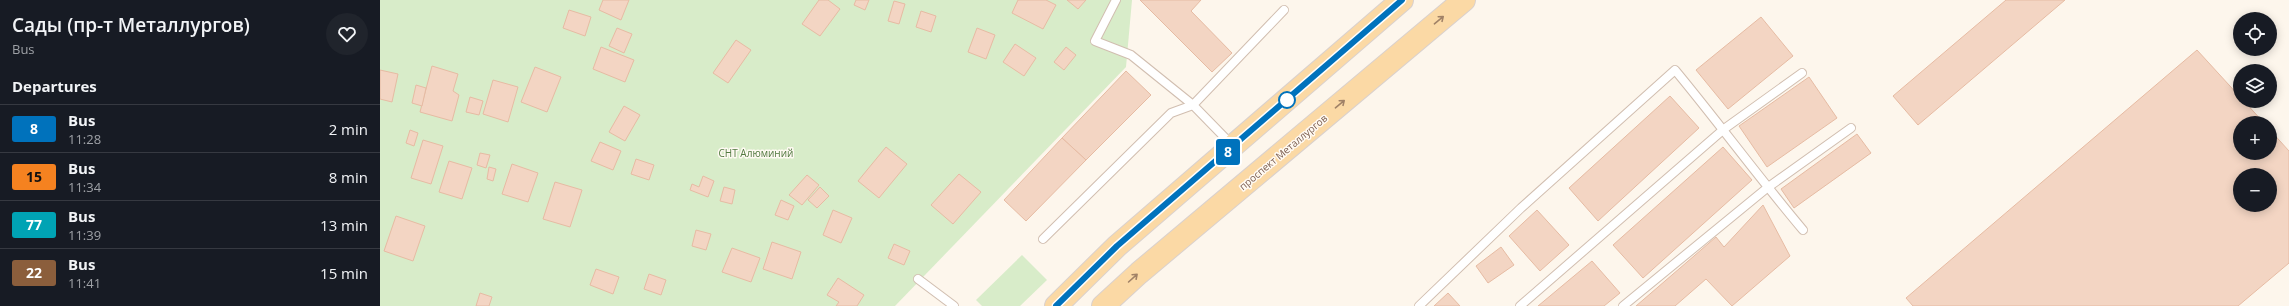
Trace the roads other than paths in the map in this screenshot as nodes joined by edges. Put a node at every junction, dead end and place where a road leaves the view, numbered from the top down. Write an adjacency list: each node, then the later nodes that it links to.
1 (1116, 0): 6 (lane)
2 (1402, 0): 9 (main road)
3 (1464, 0): 16 (main road, проспект Металлургов, one-way to 3)
4 (1284, 10): 6 (lane)
5 (1802, 73): 8 (lane)
6 (1193, 106): 9 (lane); 12 (lane)
7 (1851, 128): 10 (lane)
8 (1724, 129): 10 (lane); 17 (lane); 18 (lane)
9 (1233, 147): 15 (main road)
10 (1767, 188): 11 (lane); 19 (lane)
11 (1803, 230)
12 (1043, 239)
13 (918, 279): 14 (lane)
14 (954, 306)
15 (1056, 306)
16 (1105, 306)
17 (1419, 306)
18 (1520, 306)
19 (1623, 306)

